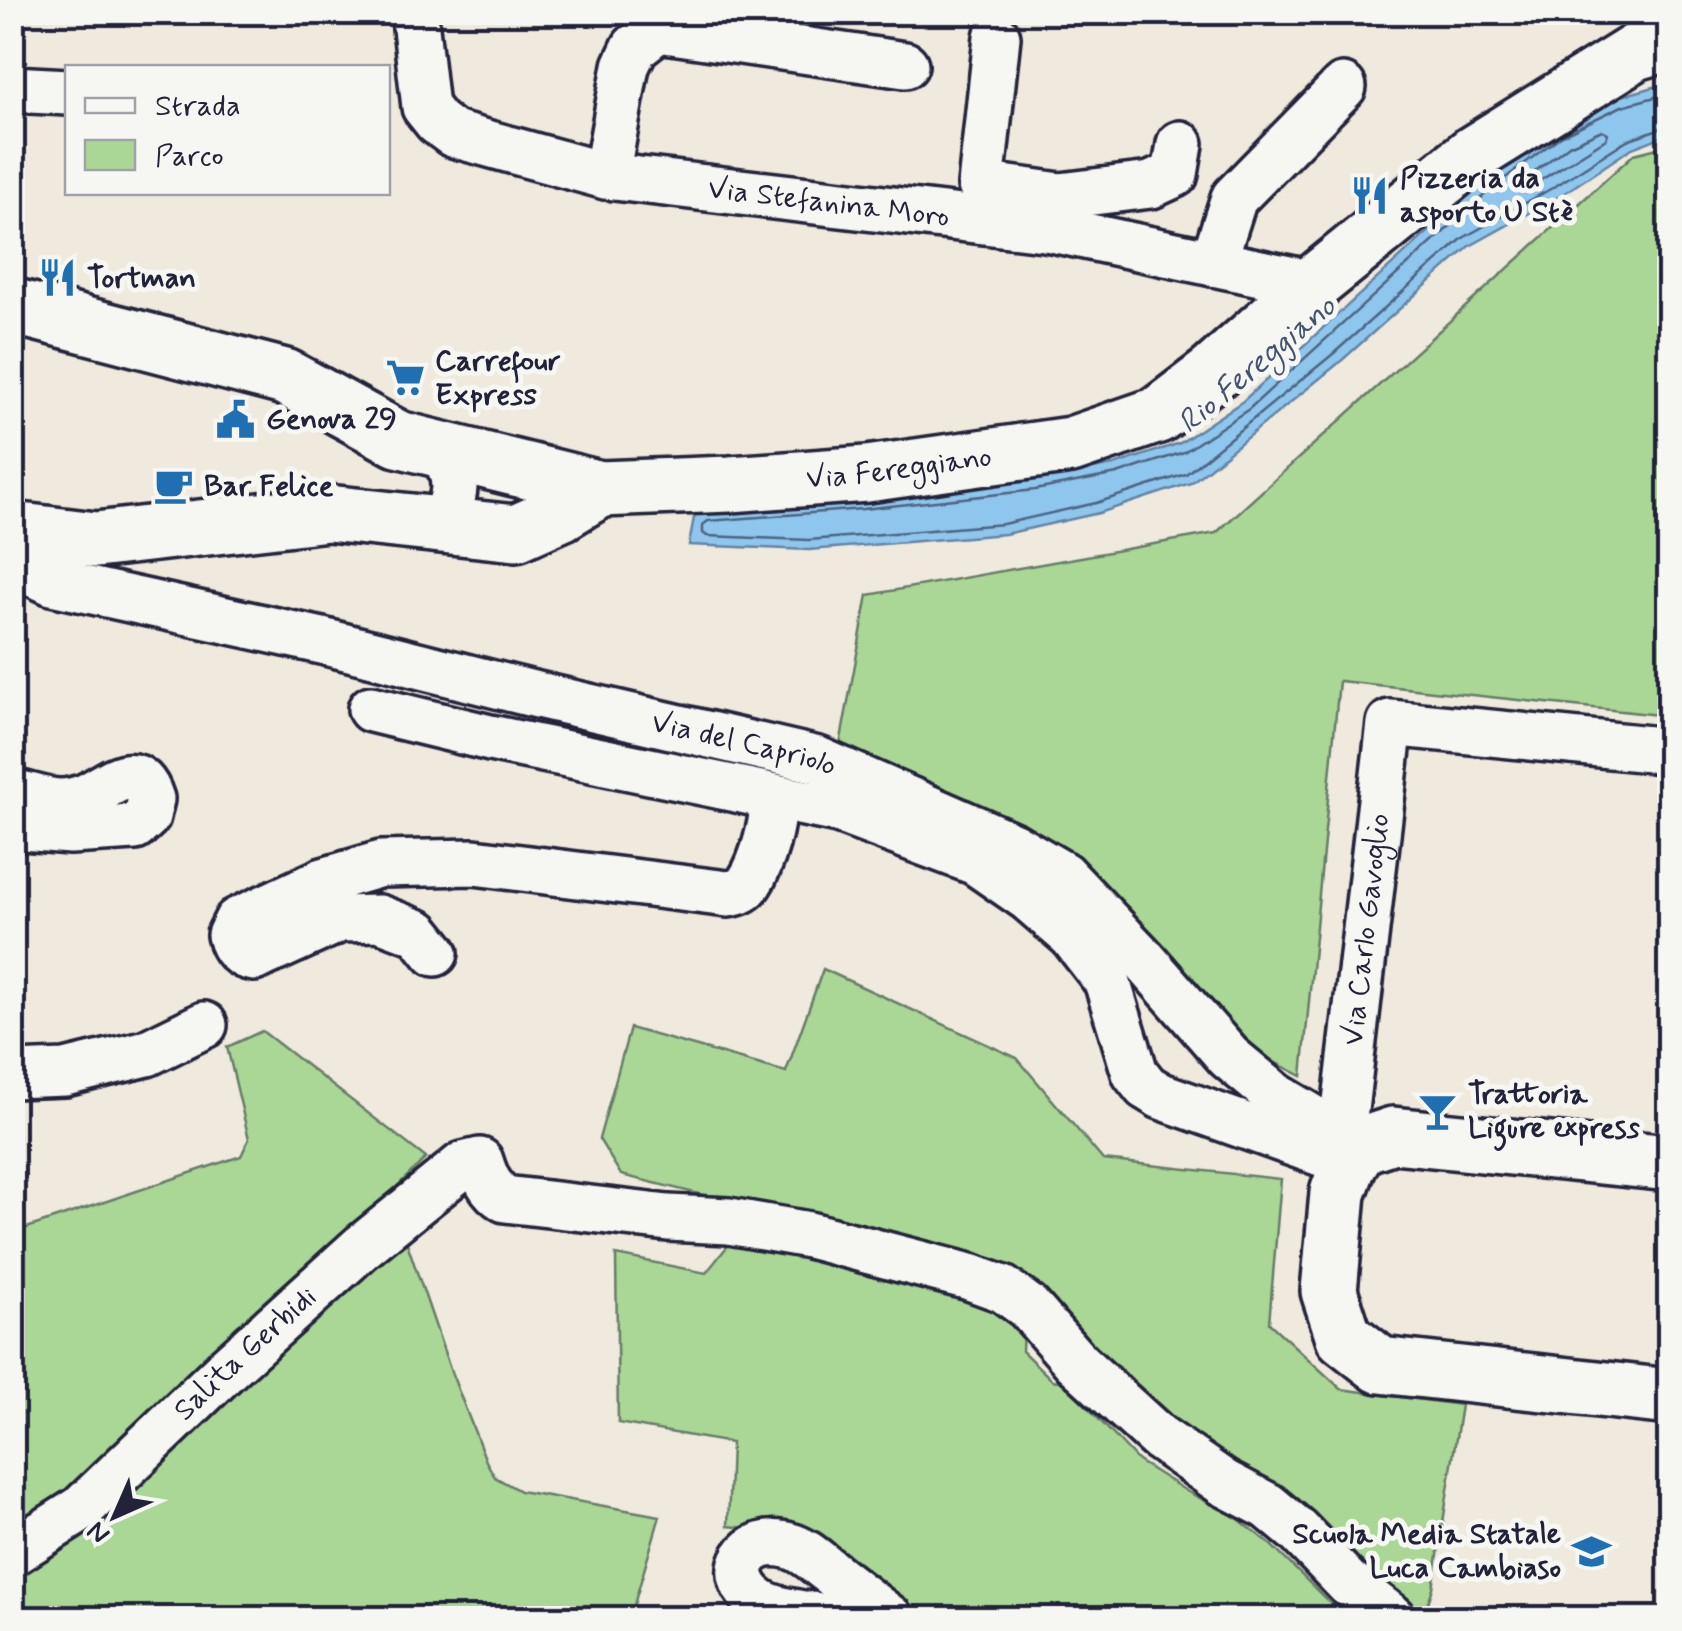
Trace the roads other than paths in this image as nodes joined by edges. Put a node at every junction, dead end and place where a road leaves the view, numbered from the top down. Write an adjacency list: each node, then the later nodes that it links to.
1 (417, 12): 8 (street, Via Stefanina Moro)
2 (997, 38): 11 (street, Via Stefanina Moro)
3 (1670, 42): 13 (street, Via Fereggiano)
4 (905, 65): 10 (street)
5 (1343, 87): 12 (street)
6 (12, 89): 7 (street)
7 (65, 92)
8 (406, 107): 10 (street, Via Stefanina Moro)
9 (1180, 144): 11 (street, Via Stefanina Moro)
10 (606, 176): 11 (street, Via Stefanina Moro)
11 (1056, 213): 12 (street, Via Stefanina Moro)
12 (1212, 264): 13 (street, Via Stefanina Moro)
13 (1313, 284): 16 (street, Via Fereggiano)
14 (12, 306): 15 (street)
15 (442, 450): 16 (street); 17 (street)
16 (600, 489): 17 (street, Via Fereggiano)
17 (442, 525): 18 (street, Via Fereggiano)
18 (12, 530)
19 (12, 562): 28 (street, Via del Capriolo)
20 (371, 709): 23 (street, Via del Capriolo)
21 (1670, 751): 28 (street, Via Carlo Gavoglio)
22 (12, 792): 24 (street)
23 (772, 798): 25 (street, Via del Capriolo); 28 (street, Via del Capriolo)
24 (12, 826)
25 (435, 953)
26 (204, 1025): 27 (street)
27 (12, 1075)
28 (1350, 1148): 29 (street); 30 (street)
29 (1670, 1163)
30 (1670, 1397)
31 (12, 1553): 34 (street, Salita Gerbidi)
32 (834, 1618): 33 (street)
33 (890, 1618)
34 (1393, 1618)

